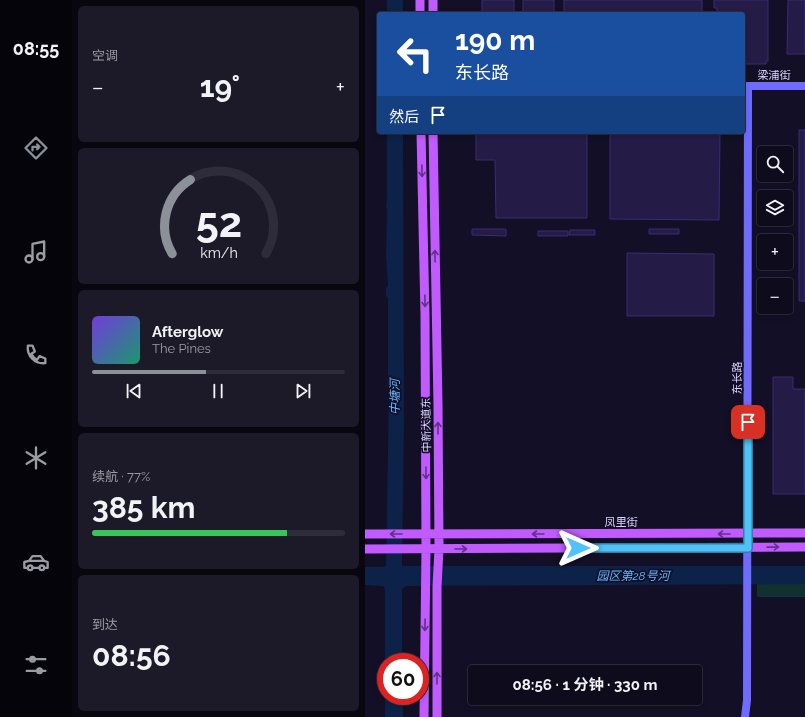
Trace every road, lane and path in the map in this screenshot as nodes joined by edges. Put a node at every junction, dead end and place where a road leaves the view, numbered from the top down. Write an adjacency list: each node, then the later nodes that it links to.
1 (420, 0): 3 (main road)
2 (433, 0): 4 (main road)
3 (420, 12)
4 (433, 12)
5 (746, 86): 6 (street, 梁浦街); 12 (street, 东长路)
6 (805, 86)
7 (421, 134): 11 (main road, 中新大道东, one-way to 11)
8 (433, 134): 13 (main road, 中新大道东, one-way to 8)
9 (805, 533): 12 (main road, 凤里街)
10 (365, 534): 11 (main road, 凤里街, one-way to 10)
11 (426, 534): 13 (main road, 凤里街); 17 (main road, 中新大道东)
12 (748, 534): 13 (main road, 凤里街, one-way to 13); 15 (street, 东长路)
13 (439, 535): 18 (main road, 中新大道东)
14 (805, 547): 15 (main road, one-way to 14)
15 (748, 548): 18 (main road, one-way to 15); 21 (street, 东长路)
16 (365, 549): 17 (main road)
17 (426, 549): 18 (main road); 19 (main road, 中新大道东, one-way to 19)
18 (439, 549): 20 (main road, 中新大道东, one-way to 18)
19 (424, 717)
20 (437, 717)
21 (745, 717)

